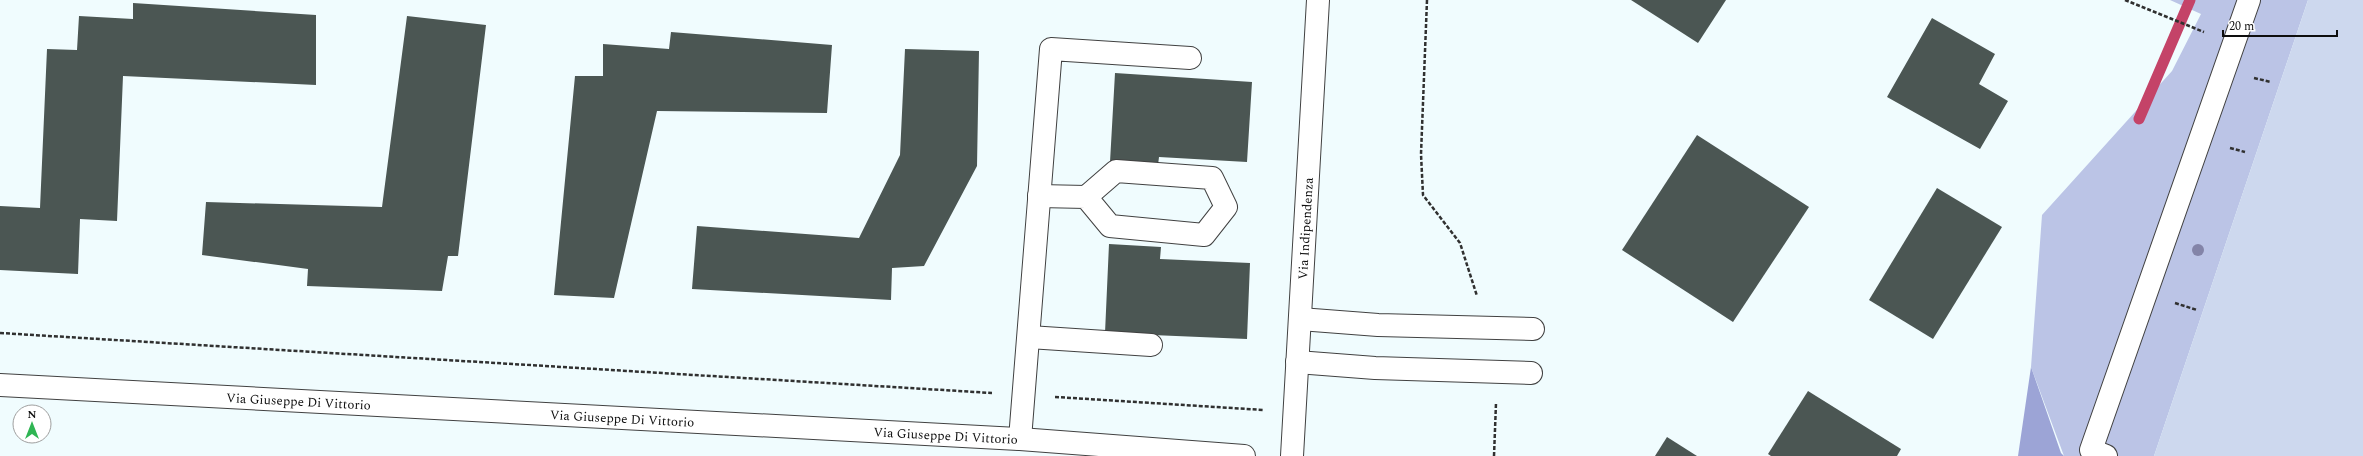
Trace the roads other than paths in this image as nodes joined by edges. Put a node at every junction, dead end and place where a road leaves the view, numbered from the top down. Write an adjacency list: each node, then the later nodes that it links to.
1 (1318, 0): 6 (street, Via Indipendenza)
2 (2249, 0): 16 (street)
3 (1190, 58): 4 (street)
4 (1039, 196): 5 (street); 8 (street)
5 (1086, 197): 5 (street)
6 (1300, 319): 7 (street); 10 (street, Via Indipendenza)
7 (1533, 329)
8 (1029, 337): 9 (street); 13 (street)
9 (1152, 345)
10 (1297, 362): 11 (street); 15 (street, Via Indipendenza)
11 (1531, 373)
12 (0, 385): 13 (street, Via Giuseppe Di Vittorio)
13 (1020, 439): 14 (street, Via Giuseppe Di Vittorio)
14 (1244, 456)
15 (1292, 456)
16 (2106, 456)

